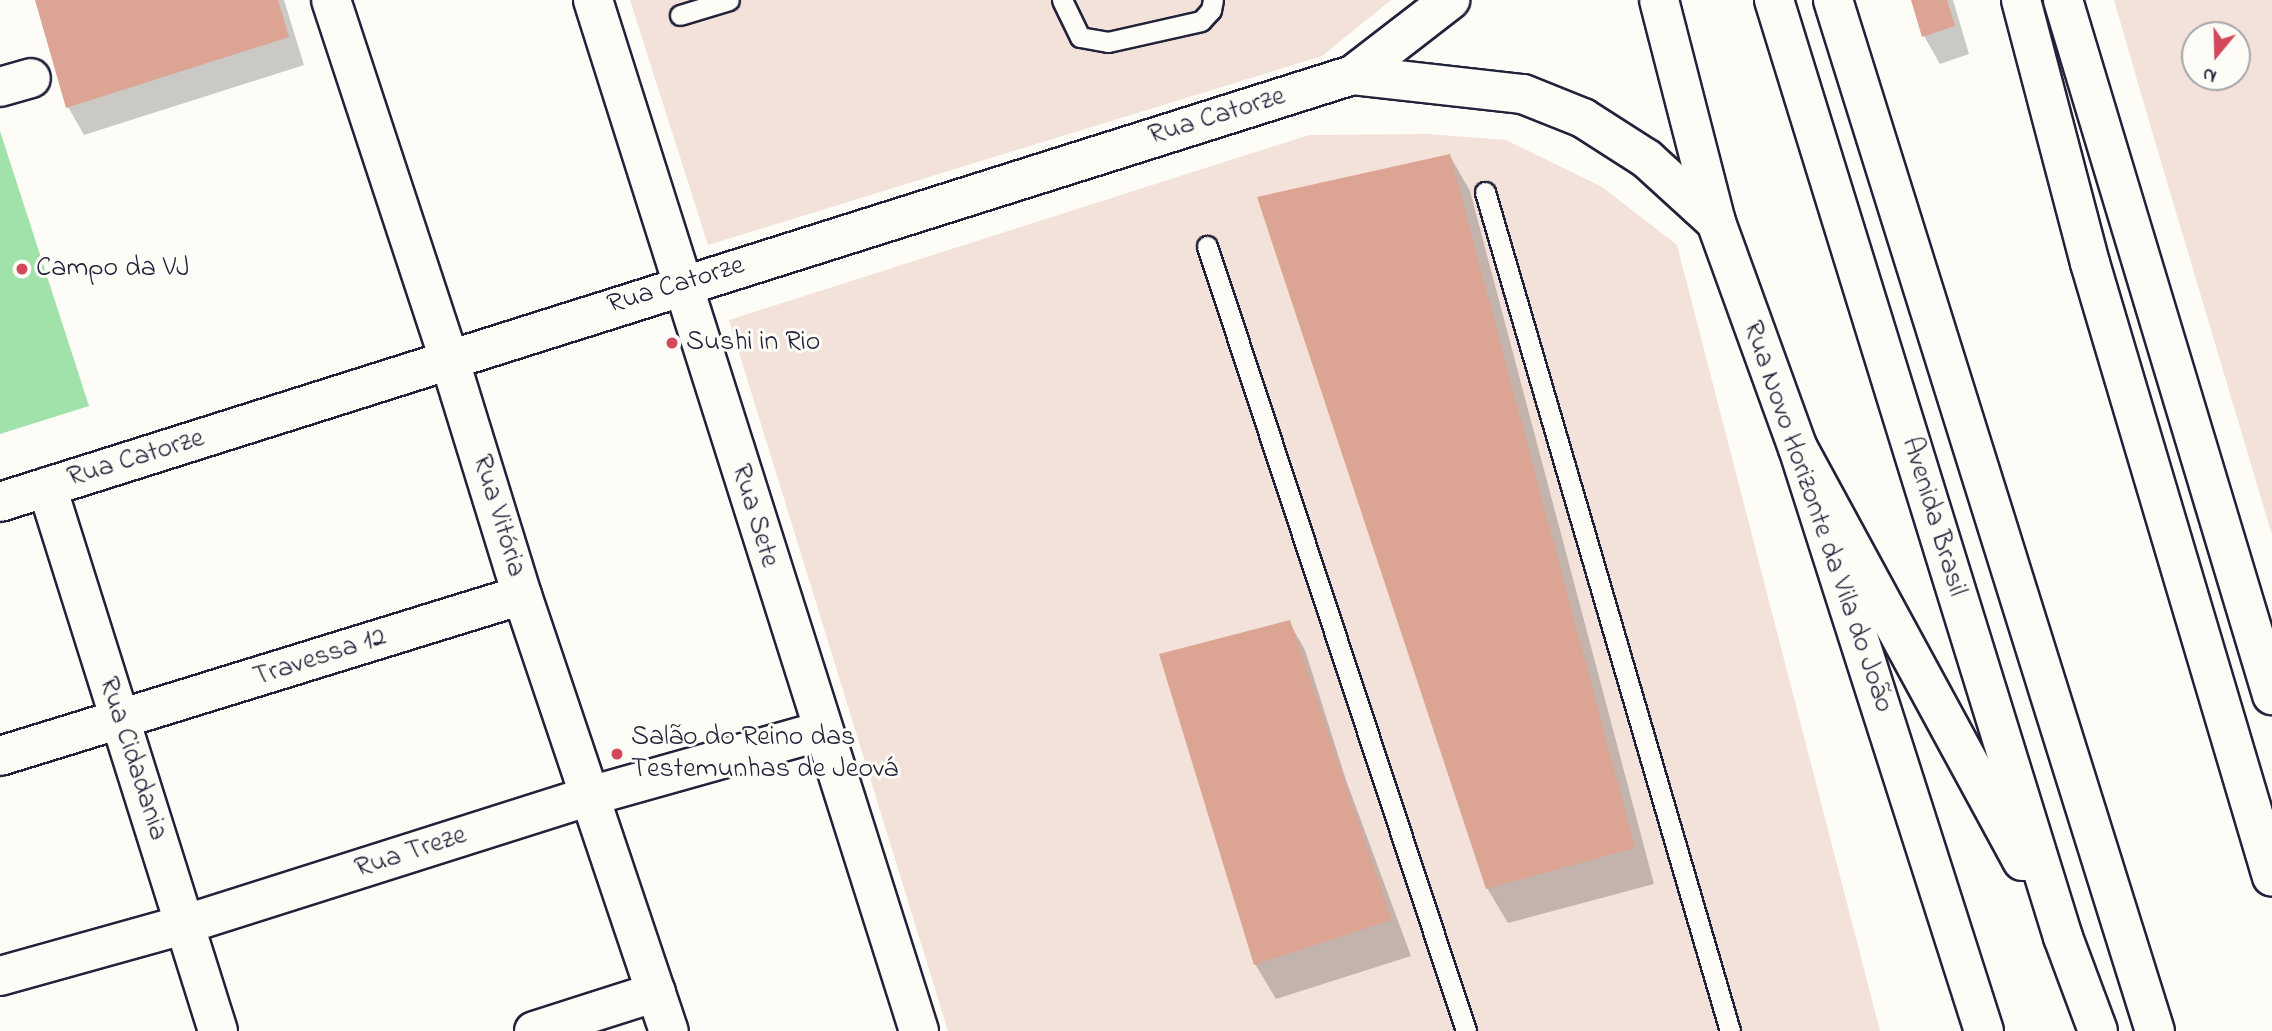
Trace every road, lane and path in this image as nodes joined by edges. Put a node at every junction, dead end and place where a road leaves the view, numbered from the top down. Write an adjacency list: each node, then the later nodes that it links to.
1 (331, 0): 18 (main road, Rua Vitória)
2 (593, 0): 17 (main road, Rua Sete)
3 (729, 0): 12 (lane)
4 (1062, 0): 5 (lane)
5 (1213, 0)
6 (1450, 0): 13 (main road, Rua Catorze)
7 (1659, 0): 15 (main road, Rua Novo Horizonte da Vila do João)
8 (1774, 0): 30 (main road, Avenida Brasil)
9 (1833, 0): 41 (main road)
10 (2021, 0): 28 (main road)
11 (2063, 0): 23 (main road)
12 (680, 15)
13 (1353, 75): 15 (main road, Rua Catorze); 17 (main road, Rua Catorze)
14 (1485, 192): 38 (lane)
15 (1716, 222): 19 (main road, Rua Novo Horizonte da Vila do João)
16 (1207, 246): 37 (lane)
17 (681, 284): 18 (main road, Rua Catorze); 25 (main road, Rua Sete)
18 (449, 358): 20 (main road, Rua Catorze); 22 (main road, Rua Vitória)
19 (1798, 448): 30 (main road); 39 (main road, Rua Novo Horizonte da Vila do João)
20 (47, 487): 21 (main road, Rua Catorze); 24 (main road, Rua Cidadania)
21 (0, 502)
22 (522, 595): 24 (main road, Travessa 12); 27 (main road, Rua Vitória)
23 (2272, 695)
24 (119, 722): 26 (main road, Travessa 12); 29 (main road, Rua Cidadania)
25 (821, 731): 27 (main road, Rua Treze); 36 (main road, Rua Sete)
26 (0, 756)
27 (590, 796): 29 (main road, Rua Treze); 32 (main road, Rua Vitória)
28 (2272, 877)
29 (186, 924): 31 (main road, Rua Treze); 33 (main road, Rua Cidadania)
30 (2063, 937): 40 (main road, Avenida Brasil)
31 (0, 976)
32 (656, 992): 34 (main road); 35 (main road, Rua Vitória)
33 (218, 1031)
34 (534, 1031)
35 (669, 1031)
36 (919, 1031)
37 (1466, 1031)
38 (1730, 1031)
39 (1984, 1031)
40 (2098, 1031)
41 (2155, 1031)

